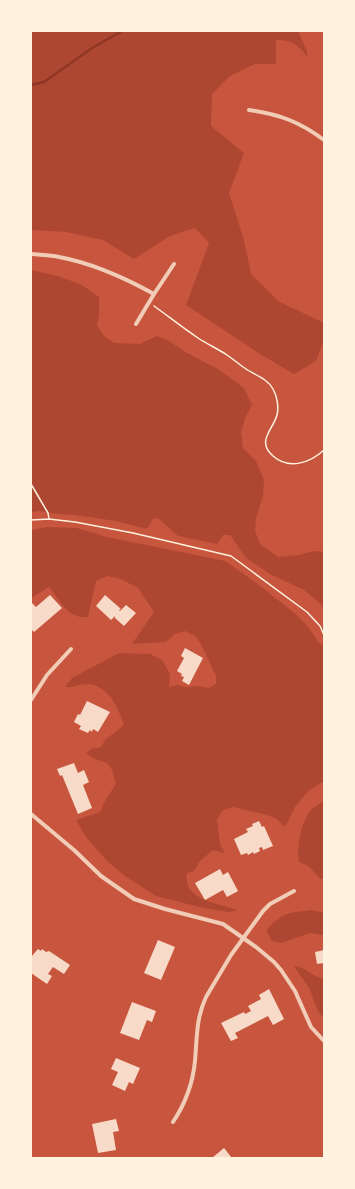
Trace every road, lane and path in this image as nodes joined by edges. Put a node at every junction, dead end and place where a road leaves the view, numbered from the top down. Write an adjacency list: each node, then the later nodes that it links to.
1 (249, 110): 2 (street)
2 (324, 140)
3 (31, 254): 5 (street)
4 (174, 264): 5 (street)
5 (154, 294): 6 (street)
6 (149, 302): 7 (street); 8 (path)
7 (136, 324)
8 (324, 450)
9 (31, 484): 10 (path)
10 (49, 519): 11 (path); 12 (path)
11 (31, 520)
12 (324, 635)
13 (71, 649): 14 (street)
14 (31, 700)
15 (31, 814): 17 (street)
16 (294, 891): 17 (street)
17 (243, 937): 18 (street); 19 (street)
18 (324, 1040)
19 (173, 1122)

